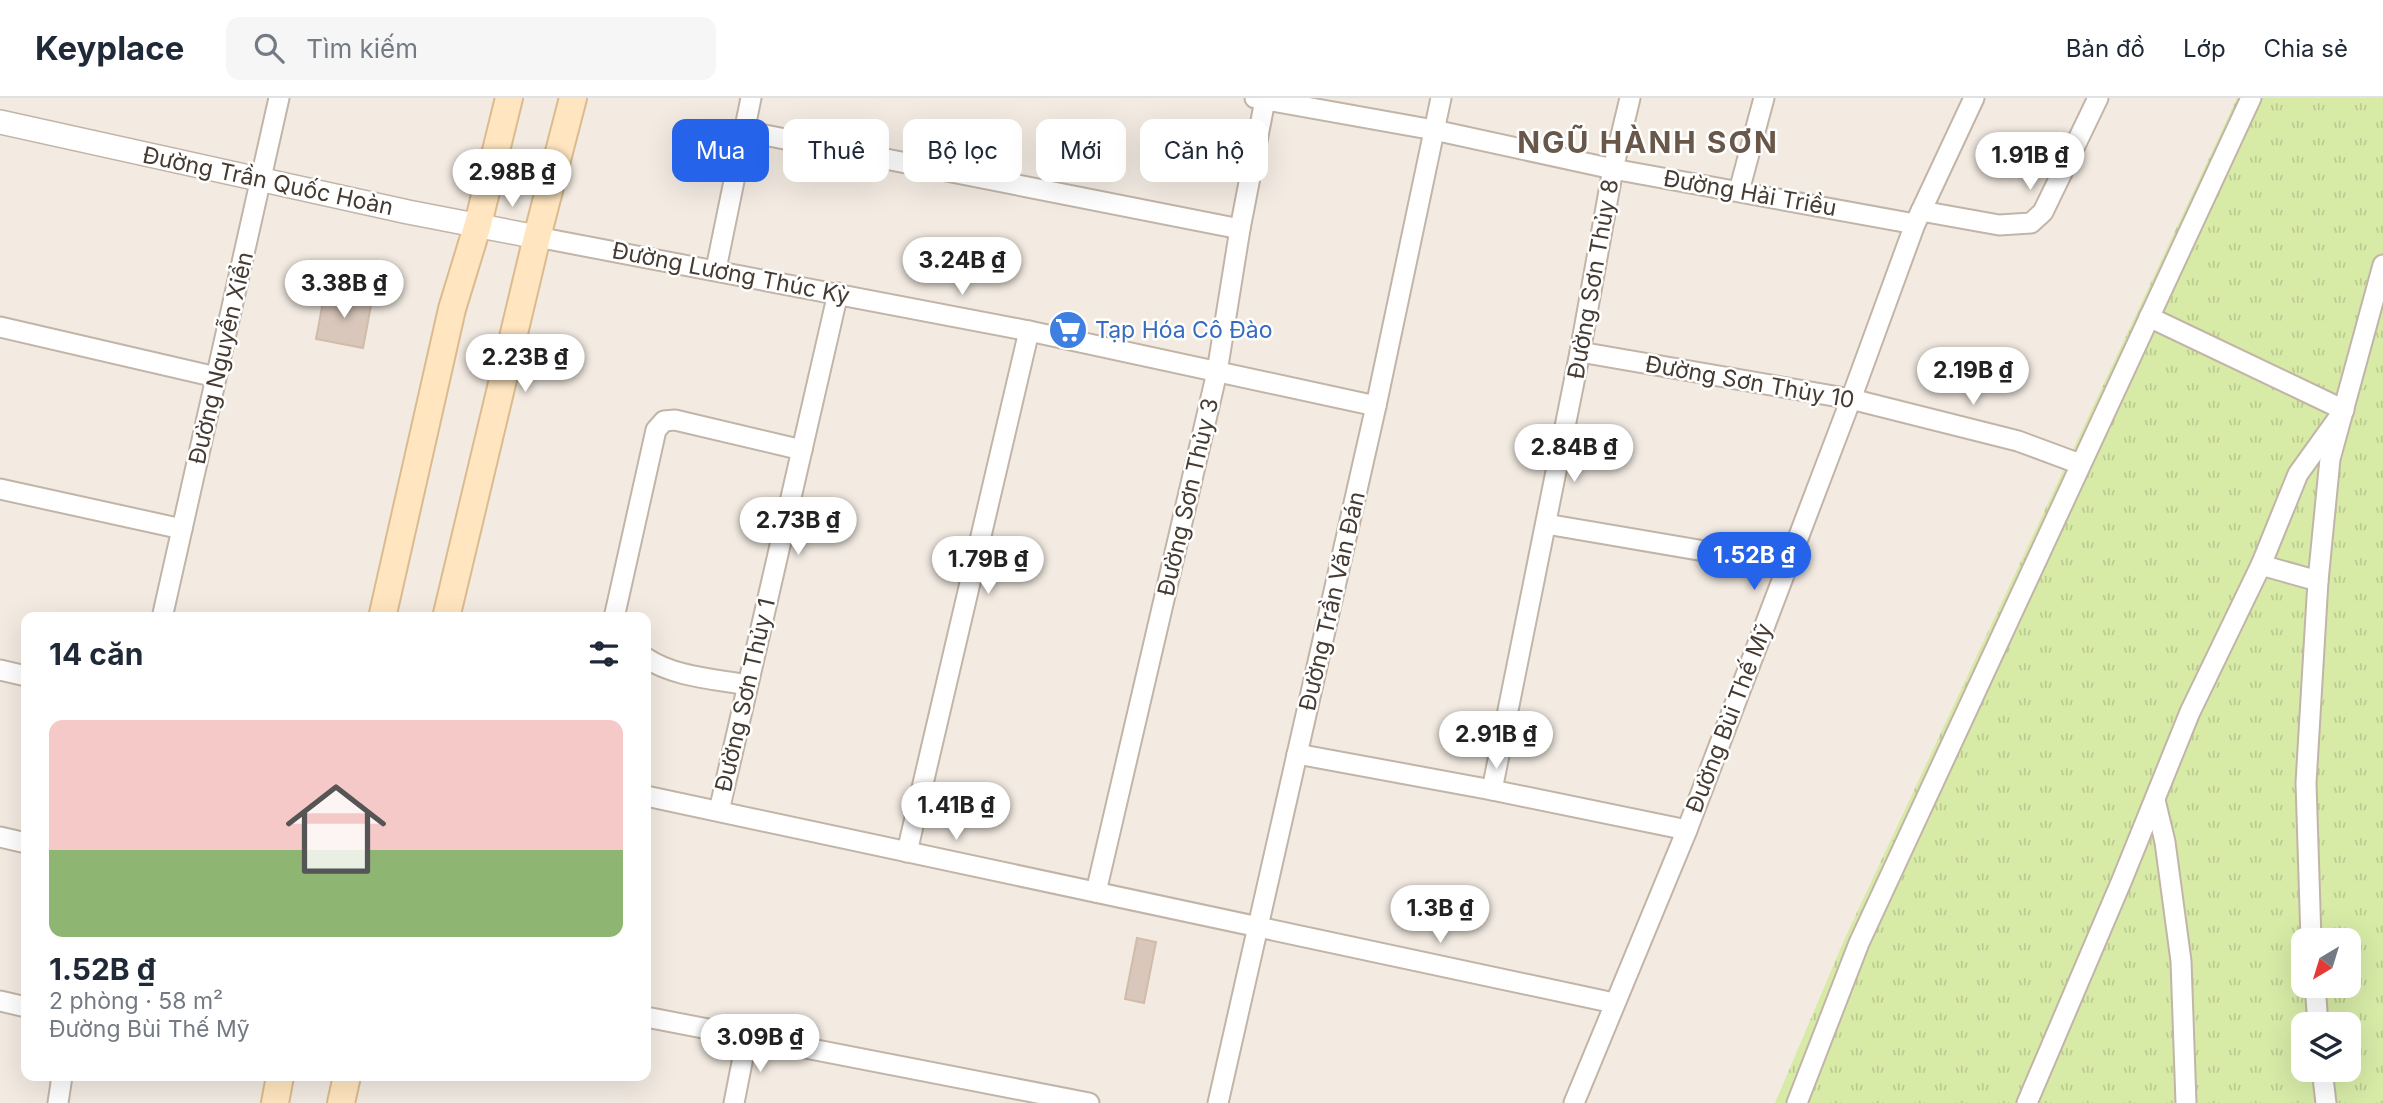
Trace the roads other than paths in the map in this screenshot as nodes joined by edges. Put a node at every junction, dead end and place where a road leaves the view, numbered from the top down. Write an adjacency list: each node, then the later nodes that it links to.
1 (279, 98): 17 (street, Đường Nguyễn Xiển)
2 (509, 98): 21 (main road)
3 (573, 98): 23 (main road)
4 (751, 98): 12 (street)
5 (1441, 98): 14 (street, Đường Trần Văn Đán)
6 (1630, 98): 16 (street, Đường Sơn Thủy 8)
7 (1764, 98): 19 (street)
8 (1974, 98): 20 (street, Đường Bùi Thế Mỹ)
9 (2098, 98): 20 (street, Đường Hải Triều)
10 (2251, 98): 27 (street)
11 (1260, 99): 14 (street, Đường Hải Triều); 22 (street, Đường Sơn Thủy 3)
12 (747, 119)
13 (0, 122): 17 (street, Đường Trần Quốc Hoàn)
14 (1434, 130): 16 (street, Đường Hải Triều); 34 (street, Đường Trần Văn Đán)
15 (769, 136): 22 (street)
16 (1613, 169): 19 (street, Đường Hải Triều); 30 (street, Đường Sơn Thủy 8)
17 (261, 180): 21 (street, Đường Trần Quốc Hoàn); 32 (street, Đường Nguyễn Xiển)
18 (734, 182): 25 (street)
19 (1739, 191): 20 (street, Đường Hải Triều)
20 (1918, 217): 33 (street, Đường Bùi Thế Mỹ)
21 (478, 224): 23 (street, Đường Trần Quốc Hoàn); 45 (main road)
22 (1240, 229): 31 (street, Đường Sơn Thủy 3)
23 (537, 237): 25 (street, Đường Lương Thúc Kỳ); 46 (main road)
24 (2383, 265): 35 (street)
25 (716, 270): 26 (street, Đường Lương Thúc Kỳ)
26 (838, 293): 29 (street, Đường Lương Thúc Kỳ); 36 (street, Đường Sơn Thủy 1)
27 (2149, 317): 35 (street); 37 (street)
28 (0, 327): 32 (street)
29 (1029, 331): 31 (street, Đường Lương Thúc Kỳ); 60 (street)
30 (1580, 352): 33 (street, Đường Sơn Thủy 10); 39 (street, Đường Sơn Thủy 8)
31 (1217, 372): 34 (street, Đường Lương Thúc Kỳ); 61 (street, Đường Sơn Thủy 3)
32 (216, 377): 40 (street, Đường Nguyễn Xiển)
33 (1851, 399): 37 (street, Đường Sơn Thủy 10); 41 (street, Đường Bùi Thế Mỹ)
34 (1376, 406): 52 (street, Đường Trần Văn Đán)
35 (2344, 410): 42 (street); 43 (street)
36 (802, 450): 47 (street); 51 (street, Đường Sơn Thủy 1)
37 (2080, 464): 80 (street)
38 (0, 489): 40 (street)
39 (1546, 524): 41 (street); 53 (street, Đường Sơn Thủy 8)
40 (182, 529): 44 (street, Đường Nguyễn Xiển)
41 (1786, 565): 57 (street, Đường Bùi Thế Mỹ)
42 (2261, 565): 43 (street); 55 (street)
43 (2318, 581): 63 (street)
44 (163, 612)
45 (383, 612)
46 (447, 612)
47 (615, 612)
48 (651, 661): 51 (street)
49 (0, 670): 50 (street)
50 (21, 675)
51 (747, 685): 56 (street, Đường Sơn Thủy 1)
52 (1297, 754): 53 (street); 62 (street, Đường Trần Văn Đán)
53 (1492, 790): 57 (street)
54 (651, 797): 56 (street)
55 (2155, 800): 81 (street); 82 (street)
56 (719, 811): 60 (street)
57 (1687, 830): 65 (street, Đường Bùi Thế Mỹ)
58 (0, 837): 59 (street)
59 (21, 842)
60 (907, 852): 61 (street)
61 (1096, 892): 62 (street)
62 (1258, 927): 65 (street); 78 (street, Đường Trần Văn Đán)
63 (2311, 928)
64 (0, 1001): 66 (street)
65 (1614, 1003): 79 (street, Đường Bùi Thế Mỹ)
66 (21, 1006)
67 (651, 1018): 68 (street)
68 (747, 1037): 76 (street); 77 (street)
69 (61, 1081): 73 (street)
70 (279, 1081): 74 (main road)
71 (346, 1081): 75 (main road)
72 (2324, 1082): 83 (street)
73 (58, 1103)
74 (275, 1103)
75 (341, 1103)
76 (734, 1103)
77 (1089, 1103)
78 (1218, 1103)
79 (1574, 1103)
80 (1797, 1103)
81 (2027, 1103)
82 (2186, 1103)
83 (2326, 1103)

